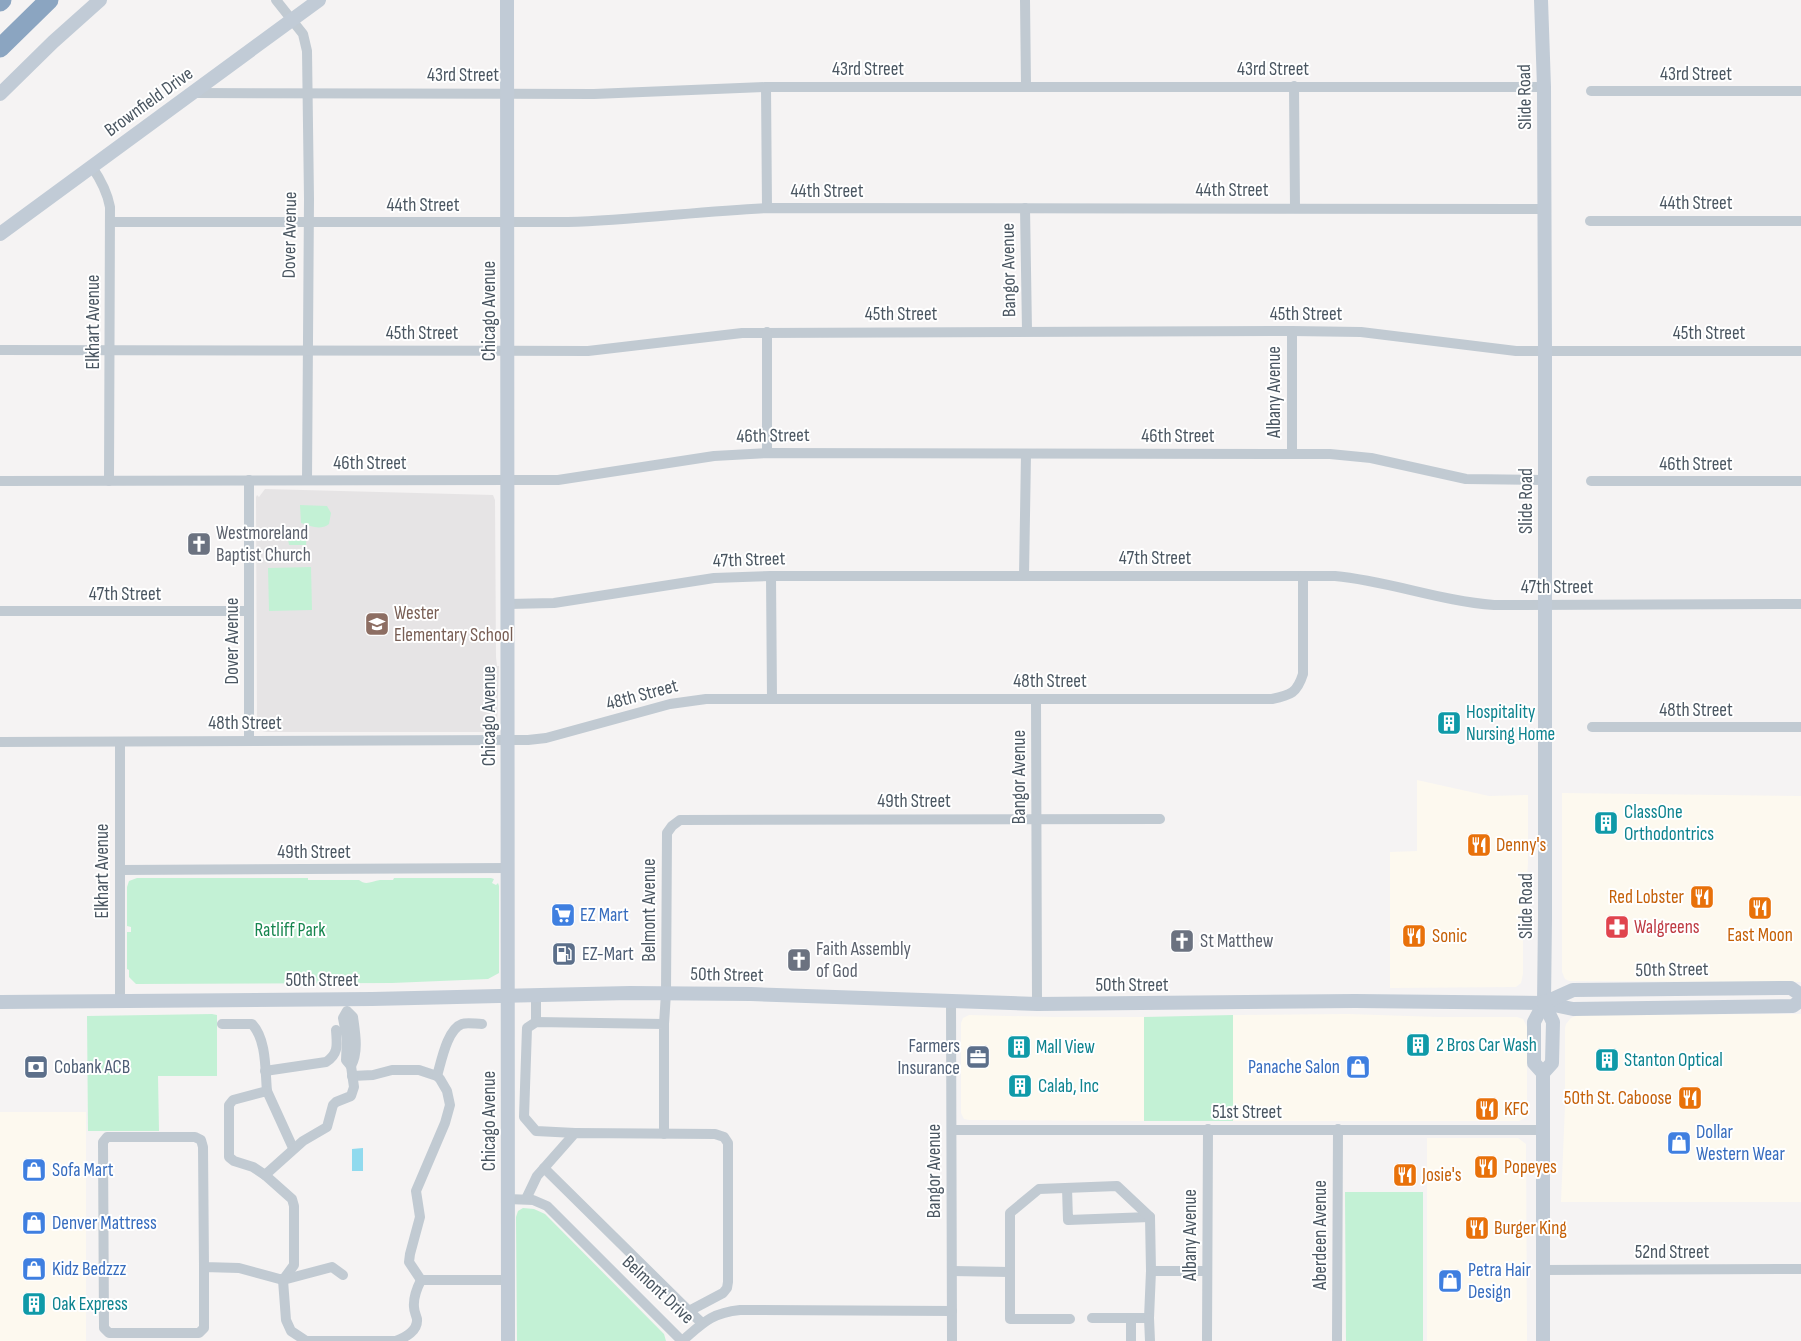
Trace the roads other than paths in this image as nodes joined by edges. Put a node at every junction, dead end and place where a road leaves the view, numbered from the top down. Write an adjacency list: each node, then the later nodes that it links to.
1 (45, 0): 10 (highway)
2 (49, 0): 11 (highway)
3 (100, 0): 21 (main road)
4 (276, 0): 9 (street, Dover Avenue)
5 (319, 0): 9 (main road, Brownfield Drive)
6 (507, 0): 20 (main road, Chicago Avenue)
7 (1025, 0): 12 (street)
8 (1542, 0): 15 (main road, Slide Road)
9 (292, 20): 18 (main road, Brownfield Drive); 19 (street, Dover Avenue)
10 (0, 34)
11 (0, 48)
12 (1026, 86): 13 (street, 43rd Street); 14 (street, 43rd Street)
13 (1294, 86): 15 (street, 43rd Street); 25 (street)
14 (766, 87): 20 (street, 43rd Street); 23 (street)
15 (1544, 87): 26 (main road, Slide Road)
16 (1591, 91): 17 (street, 43rd Street)
17 (1801, 91)
18 (193, 93): 19 (street, 43rd Street); 22 (main road, Brownfield Drive)
19 (307, 93): 20 (street, 43rd Street); 30 (street, Dover Avenue)
20 (508, 93): 31 (main road, Chicago Avenue)
21 (0, 94)
22 (92, 167): 29 (street, Elkhart Avenue); 32 (main road, Brownfield Drive)
23 (767, 208): 24 (street, 44th Street); 31 (street, 44th Street)
24 (1025, 208): 25 (street, 44th Street); 33 (street, Bangor Avenue)
25 (1295, 208): 26 (street, 44th Street)
26 (1544, 209): 40 (main road, Slide Road)
27 (1590, 221): 28 (street, 44th Street)
28 (1801, 221)
29 (110, 222): 30 (street, 44th Street); 37 (street, Elkhart Avenue)
30 (308, 222): 31 (street, 44th Street); 38 (street, Dover Avenue)
31 (508, 222): 39 (main road, Chicago Avenue)
32 (0, 234)
33 (1027, 331): 34 (street, 45th Street); 35 (street, 45th Street)
34 (1292, 331): 40 (street, 45th Street); 44 (street, Albany Avenue)
35 (768, 332): 39 (street, 45th Street); 42 (street)
36 (0, 350): 37 (street, 45th Street)
37 (110, 350): 38 (street, 45th Street); 49 (street, Elkhart Avenue)
38 (307, 351): 39 (street, 45th Street); 46 (street, Dover Avenue)
39 (508, 351): 50 (main road, Chicago Avenue)
40 (1545, 351): 41 (street, 45th Street); 47 (main road, Slide Road)
41 (1801, 351)
42 (767, 453): 43 (street, 46th Street); 50 (street, 46th Street)
43 (1026, 454): 44 (street, 46th Street); 54 (street)
44 (1292, 454): 47 (street, 46th Street)
45 (249, 480): 46 (street, 46th Street); 49 (street, 46th Street); 60 (street, Dover Avenue)
46 (307, 480): 50 (street, 46th Street)
47 (1545, 480): 57 (main road, Slide Road)
48 (0, 481): 49 (street, 46th Street)
49 (109, 481)
50 (508, 481): 56 (main road, Chicago Avenue)
51 (1801, 481): 52 (street, 46th Street)
52 (1591, 482)
53 (771, 576): 54 (street, 47th Street); 56 (street, 47th Street); 61 (street)
54 (1024, 576): 55 (street, 47th Street)
55 (1302, 576): 57 (street, 47th Street); 62 (street, 48th Street)
56 (508, 604): 65 (main road, Chicago Avenue)
57 (1545, 604): 58 (street, 47th Street); 82 (main road, Slide Road)
58 (1801, 604)
59 (0, 611): 60 (street, 47th Street)
60 (249, 611): 66 (street, Dover Avenue)
61 (772, 699): 62 (street, 48th Street); 65 (street, 48th Street)
62 (1036, 699): 69 (street, Bangor Avenue)
63 (1592, 727): 64 (street, 48th Street)
64 (1801, 727)
65 (508, 740): 66 (street, 48th Street); 72 (main road, Chicago Avenue)
66 (250, 741): 68 (street, 48th Street)
67 (0, 742): 68 (street, 48th Street)
68 (120, 742): 73 (street, Elkhart Avenue)
69 (1036, 819): 70 (street, 49th Street); 71 (street, 49th Street); 83 (street, Bangor Avenue)
70 (1160, 819)
71 (671, 828): 74 (street, Belmont Avenue)
72 (508, 868): 73 (street, 49th Street); 76 (main road, Chicago Avenue)
73 (120, 870): 78 (street, Elkhart Avenue)
74 (666, 993): 75 (main road, 50th Street); 80 (main road, 50th Street); 87 (street, Belmont Avenue)
75 (536, 994): 76 (main road, 50th Street); 84 (street)
76 (507, 995): 78 (main road, 50th Street); 102 (main road, Chicago Avenue)
77 (1801, 995): 82 (main road, 50th Street)
78 (120, 1000): 81 (main road, 50th Street)
79 (1801, 1000): 82 (main road, 50th Street)
80 (951, 1001): 83 (main road, 50th Street); 94 (street, Bangor Avenue)
81 (0, 1002)
82 (1544, 1003): 83 (main road, 50th Street); 95 (main road, Slide Road)
83 (1037, 1004)
84 (536, 1022): 87 (street); 96 (street)
85 (222, 1024): 89 (street)
86 (482, 1024): 90 (street)
87 (664, 1024): 97 (street, Belmont Avenue)
88 (336, 1030): 89 (street)
89 (265, 1071): 91 (street)
90 (437, 1076): 98 (street); 114 (street)
91 (267, 1091): 98 (street); 100 (street)
92 (1208, 1129): 93 (street, 51st Street); 94 (street, 51st Street); 110 (street, Albany Avenue)
93 (1338, 1129): 95 (street, 51st Street); 132 (street, Aberdeen Avenue)
94 (952, 1130): 108 (street, Bangor Avenue)
95 (1543, 1130): 107 (main road, Slide Road)
96 (575, 1133): 97 (street); 99 (street)
97 (664, 1134): 117 (street)
98 (293, 1148): 100 (street)
99 (544, 1168): 103 (street); 117 (street)
100 (265, 1175): 113 (street)
101 (1067, 1188): 104 (street); 104 (street); 111 (street)
102 (507, 1199): 103 (street, Belmont Drive); 115 (main road, Chicago Avenue)
103 (526, 1199): 127 (street, Belmont Drive)
104 (1150, 1217): 109 (street)
105 (204, 1267): 113 (street); 123 (street); 123 (street)
106 (1801, 1269): 107 (street, 52nd Street)
107 (1543, 1270): 133 (main road, Slide Road)
108 (952, 1271): 111 (street); 116 (street, Bangor Avenue)
109 (1150, 1271): 110 (street); 120 (street)
110 (1207, 1271): 131 (street, Albany Avenue)
111 (1010, 1272): 121 (street)
112 (343, 1275): 113 (street)
113 (283, 1280): 124 (street)
114 (421, 1280): 115 (street); 125 (street)
115 (507, 1280): 126 (main road, Chicago Avenue)
116 (952, 1310): 122 (street, Belmont Drive); 128 (street, Bangor Avenue)
117 (690, 1311): 122 (street)
118 (1092, 1318): 119 (street)
119 (1131, 1318): 120 (street); 129 (street)
120 (1150, 1318): 130 (street)
121 (1070, 1319)
122 (702, 1323): 127 (street, Belmont Drive)
123 (143, 1337)
124 (306, 1341): 125 (street)
125 (396, 1341)
126 (508, 1341)
127 (682, 1341)
128 (952, 1341)
129 (1131, 1341)
130 (1150, 1341)
131 (1207, 1341)
132 (1337, 1341)
133 (1543, 1341)

